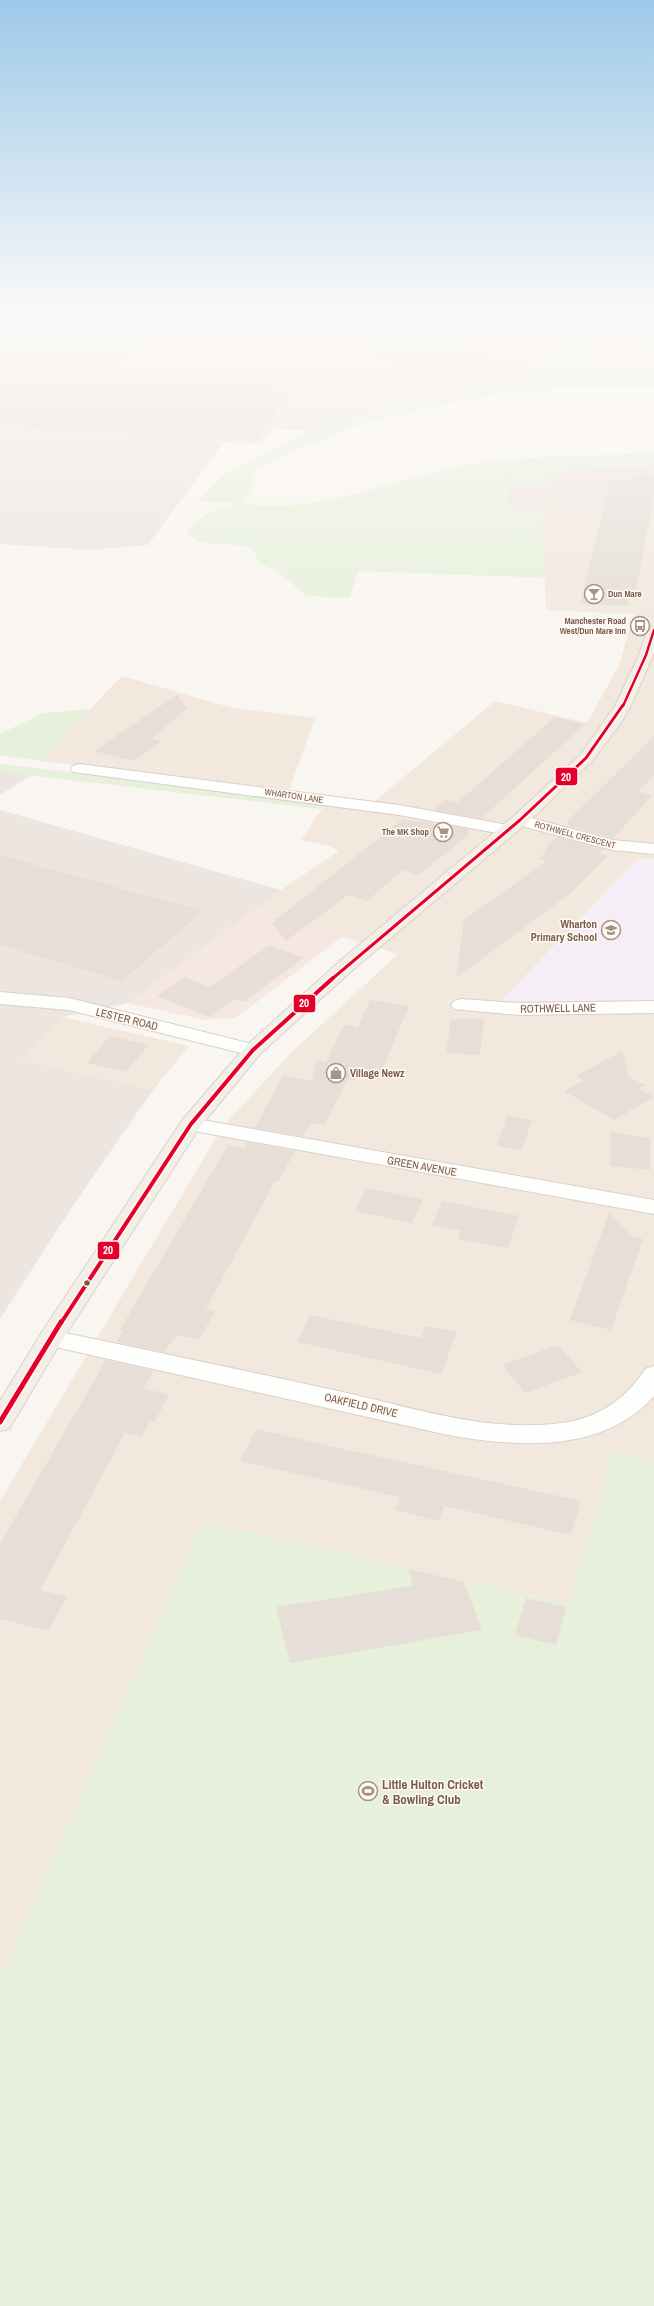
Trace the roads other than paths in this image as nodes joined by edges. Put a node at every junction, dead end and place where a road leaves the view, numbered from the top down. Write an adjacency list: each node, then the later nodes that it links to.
1 (654, 630): 2 (main road)
2 (650, 655): 4 (main road)
3 (79, 769): 4 (street, WHARTON LANE)
4 (514, 825): 5 (street, ROTHWELL CRESCENT); 9 (main road)
5 (654, 848)
6 (0, 998): 9 (street, LESTER ROAD)
7 (461, 1005): 8 (street, ROTHWELL LANE)
8 (654, 1007)
9 (253, 1050): 10 (main road)
10 (191, 1124): 11 (street, GREEN AVENUE); 12 (main road)
11 (654, 1207)
12 (51, 1338): 13 (street, OAKFIELD DRIVE); 14 (main road)
13 (654, 1375)
14 (0, 1422)

